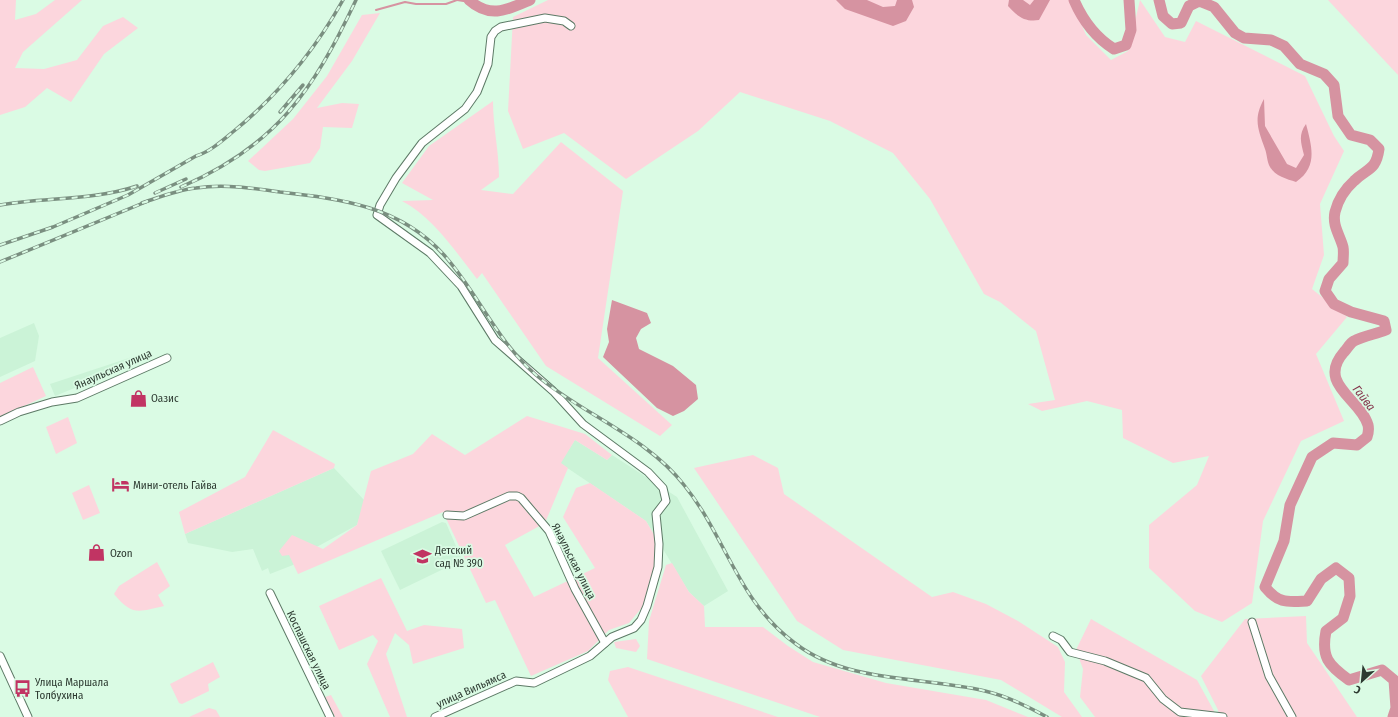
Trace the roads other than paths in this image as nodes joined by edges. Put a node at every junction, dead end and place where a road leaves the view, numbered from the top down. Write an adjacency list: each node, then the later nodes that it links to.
1 (572, 26): 8 (street)
2 (167, 358): 3 (street, Янаульская улица)
3 (0, 421)
4 (447, 515): 8 (street, Янаульская улица)
5 (270, 593): 11 (street, Коспашская улица)
6 (1252, 622): 14 (street)
7 (1053, 636): 13 (street)
8 (605, 643): 12 (street, улица Вильямса)
9 (0, 656): 10 (street)
10 (28, 717)
11 (330, 717)
12 (435, 717)
13 (1223, 717)
14 (1292, 717)

